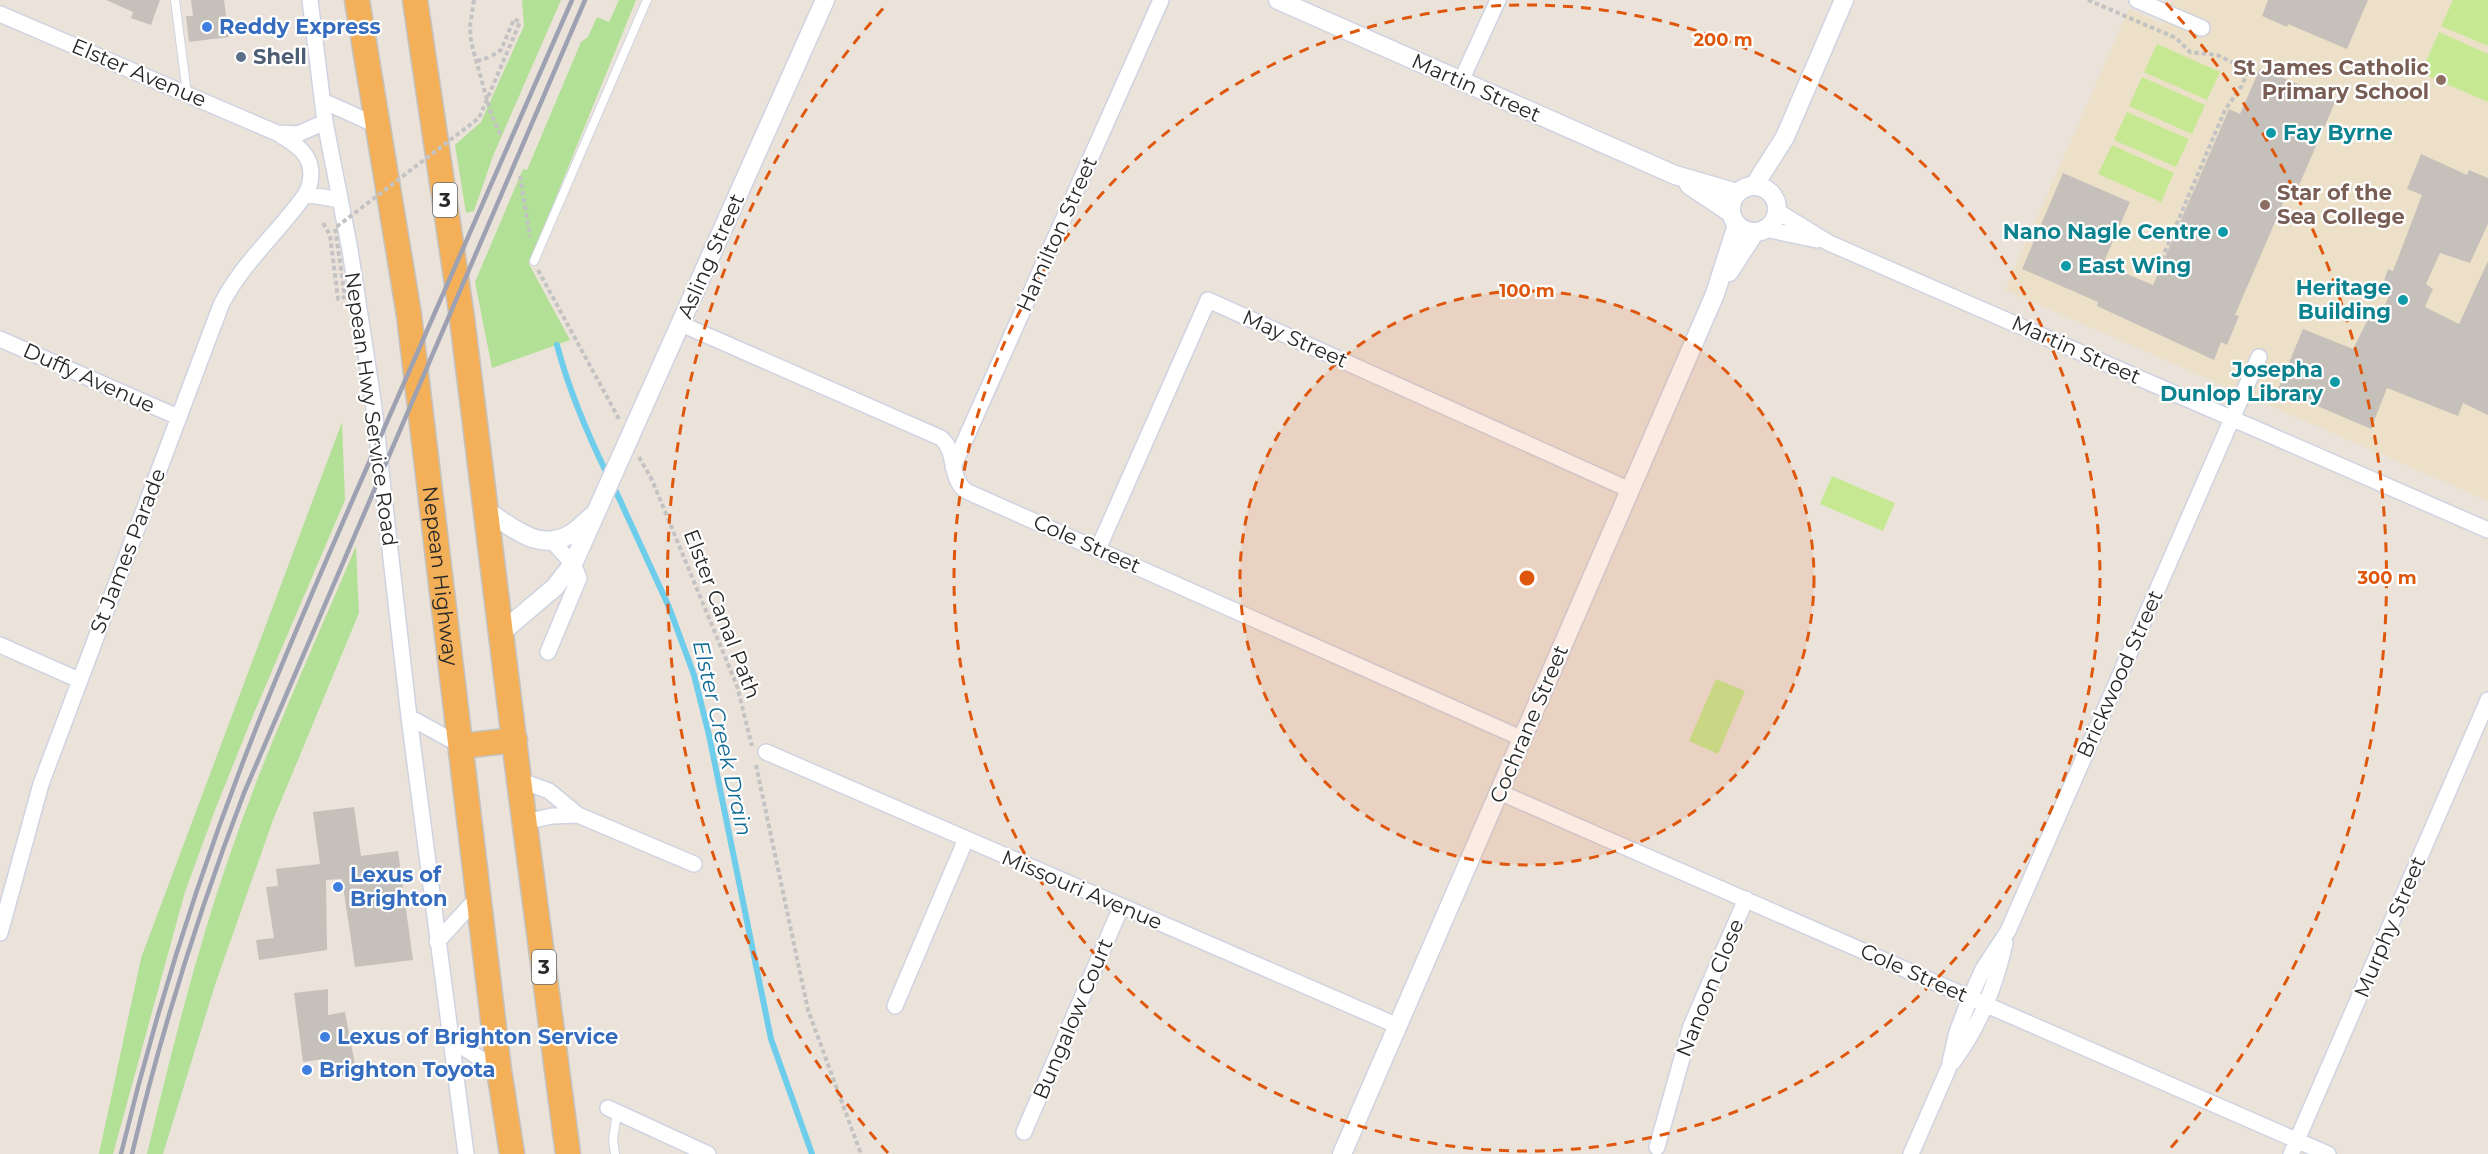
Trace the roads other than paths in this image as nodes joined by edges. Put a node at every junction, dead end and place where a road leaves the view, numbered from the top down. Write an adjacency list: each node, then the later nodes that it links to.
1 (175, 0): 15 (lane)
2 (310, 0): 16 (street, Nepean Hwy Service Road)
3 (357, 0): 18 (highway, Nepean Highway)
4 (415, 0): 40 (highway, 3)
5 (647, 0): 31 (lane)
6 (825, 0): 33 (street, Asling Street)
7 (1161, 0): 38 (street, Hamilton Street)
8 (1278, 0): 14 (street, Martin Street)
9 (1498, 0): 14 (street)
10 (1844, 0): 20 (street)
11 (2137, 0): 13 (street)
12 (0, 14): 15 (street, Elster Avenue)
13 (2202, 28)
14 (1461, 81): 22 (street, Martin Street)
15 (187, 94): 19 (street, Elster Avenue)
16 (323, 101): 17 (street, Nepean Hwy Service Road); 18 (street)
17 (325, 122): 19 (street, Elster Avenue); 26 (street, Nepean Hwy Service Road)
18 (376, 125): 54 (highway, Nepean Highway)
19 (277, 133): 21 (street, Elster Avenue)
20 (1785, 137): 23 (street); 27 (street)
21 (311, 172): 25 (street, St James Parade)
22 (1675, 176): 24 (street, Martin Street); 28 (street, Martin Street)
23 (1754, 186): 24 (street); 27 (street)
24 (1737, 193): 28 (street)
25 (306, 194): 26 (street); 36 (street, St James Parade)
26 (340, 200): 51 (street, Nepean Hwy Service Road)
27 (1774, 203): 29 (street); 30 (street, Martin Street)
28 (1734, 219): 29 (street); 32 (street, Cochrane Street)
29 (1760, 230): 30 (street, Martin Street); 32 (street, Cochrane Street)
30 (1828, 243): 37 (street, Martin Street)
31 (534, 261)
32 (1715, 294): 39 (street, Cochrane Street)
33 (681, 324): 38 (street, Cole Street); 41 (street, Asling Street)
34 (0, 339): 36 (street, Duffy Avenue)
35 (2259, 357): 37 (street, Brickwood Street)
36 (178, 417): 49 (street, St James Parade)
37 (2232, 418): 42 (street, Martin Street); 65 (street, Brickwood Street)
38 (953, 467): 44 (street, Cole Street)
39 (1630, 490): 44 (street, May Street); 52 (street, Cochrane Street)
40 (487, 511): 43 (street); 46 (highway, 3)
41 (597, 512): 43 (street, Asling Street); 45 (street, Asling Street)
42 (2488, 530)
43 (552, 541): 45 (street)
44 (1098, 549): 52 (street, Cole Street)
45 (573, 564): 46 (street, Asling Street); 48 (street, Asling Street)
46 (502, 632): 53 (highway, 3)
47 (0, 645): 49 (street)
48 (548, 652)
49 (79, 680): 66 (street, St James Parade)
50 (2488, 700): 78 (street, Murphy Street)
51 (409, 717): 54 (street); 67 (street, Nepean Hwy Service Road)
52 (1523, 739): 57 (street, Cochrane Street)
53 (516, 740): 54 (highway); 56 (highway, 3)
54 (462, 746): 62 (highway, Nepean Highway)
55 (758, 755): 60 (street, Missouri Avenue)
56 (519, 780): 58 (street); 59 (highway, 3)
57 (1499, 792): 63 (street, Cole Street); 71 (street, Cochrane Street)
58 (578, 815): 59 (street); 61 (street)
59 (524, 822): 81 (highway, 3)
60 (966, 839): 64 (street, Missouri Avenue); 69 (street)
61 (693, 864)
62 (478, 897): 67 (street); 74 (highway, Nepean Highway)
63 (1746, 899): 68 (street, Cole Street); 77 (street, Nanoon Close)
64 (1121, 907): 71 (street, Missouri Avenue); 76 (street, Bungalow Court)
65 (2008, 931): 68 (street, Brickwood Street); 70 (street, Brickwood Street)
66 (0, 933)
67 (437, 942): 72 (street, Nepean Hwy Service Road)
68 (1970, 998): 70 (street, Cole Street); 73 (street, Brickwood Street)
69 (895, 1006)
70 (1987, 1006): 73 (street, Brickwood Street); 78 (street, Cole Street)
71 (1398, 1026): 84 (street, Cochrane Street)
72 (451, 1040): 74 (street); 79 (street, Nepean Hwy Service Road)
73 (1949, 1067): 85 (street, Brickwood Street)
74 (499, 1070): 80 (highway, Nepean Highway)
75 (613, 1111): 82 (lane); 83 (street)
76 (1024, 1132)
77 (1657, 1147)
78 (2294, 1147): 86 (street, Cole Street)
79 (466, 1154)
80 (512, 1154)
81 (568, 1154)
82 (615, 1154)
83 (708, 1154)
84 (1342, 1154)
85 (1911, 1154)
86 (2328, 1154)

